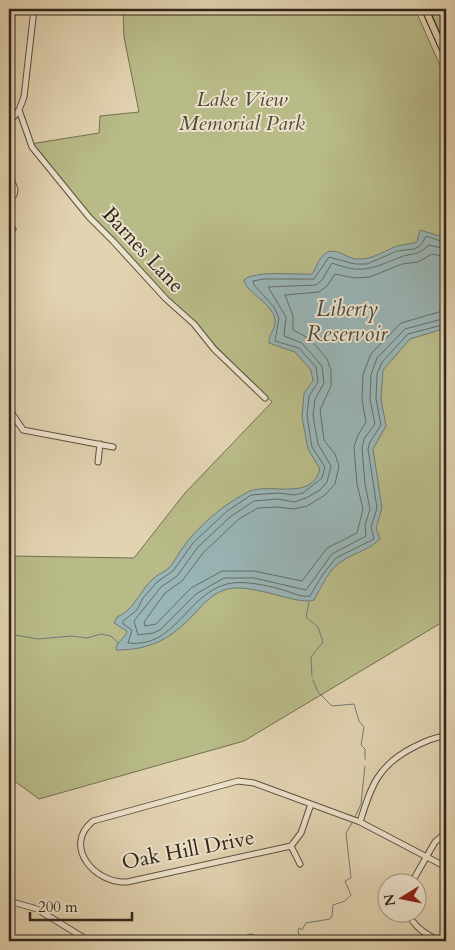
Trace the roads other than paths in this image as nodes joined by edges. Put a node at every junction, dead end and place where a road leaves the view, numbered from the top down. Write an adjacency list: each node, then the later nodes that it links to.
1 (34, 9): 4 (street)
2 (425, 9): 3 (main road)
3 (446, 56)
4 (19, 110): 5 (street); 10 (street, Barnes Lane)
5 (9, 122)
6 (9, 174): 7 (street)
7 (9, 198)
8 (9, 224): 9 (street)
9 (13, 229)
10 (264, 398)
11 (9, 409): 12 (street)
12 (100, 444): 13 (street); 14 (street)
13 (113, 447)
14 (98, 462)
15 (446, 736): 17 (street)
16 (311, 804): 17 (street, Oak Hill Drive); 19 (street); 19 (street, Oak Hill Drive)
17 (360, 822): 20 (street, Oak Hill Drive)
18 (446, 833): 20 (street)
19 (291, 846): 21 (street)
20 (426, 856): 22 (street, Oak Hill Drive); 23 (street)
21 (300, 864)
22 (446, 867)
23 (417, 872)
24 (9, 901): 27 (street)
25 (414, 922): 29 (street)
26 (251, 937): 28 (street)
27 (89, 941)
28 (237, 941)
29 (439, 941)

